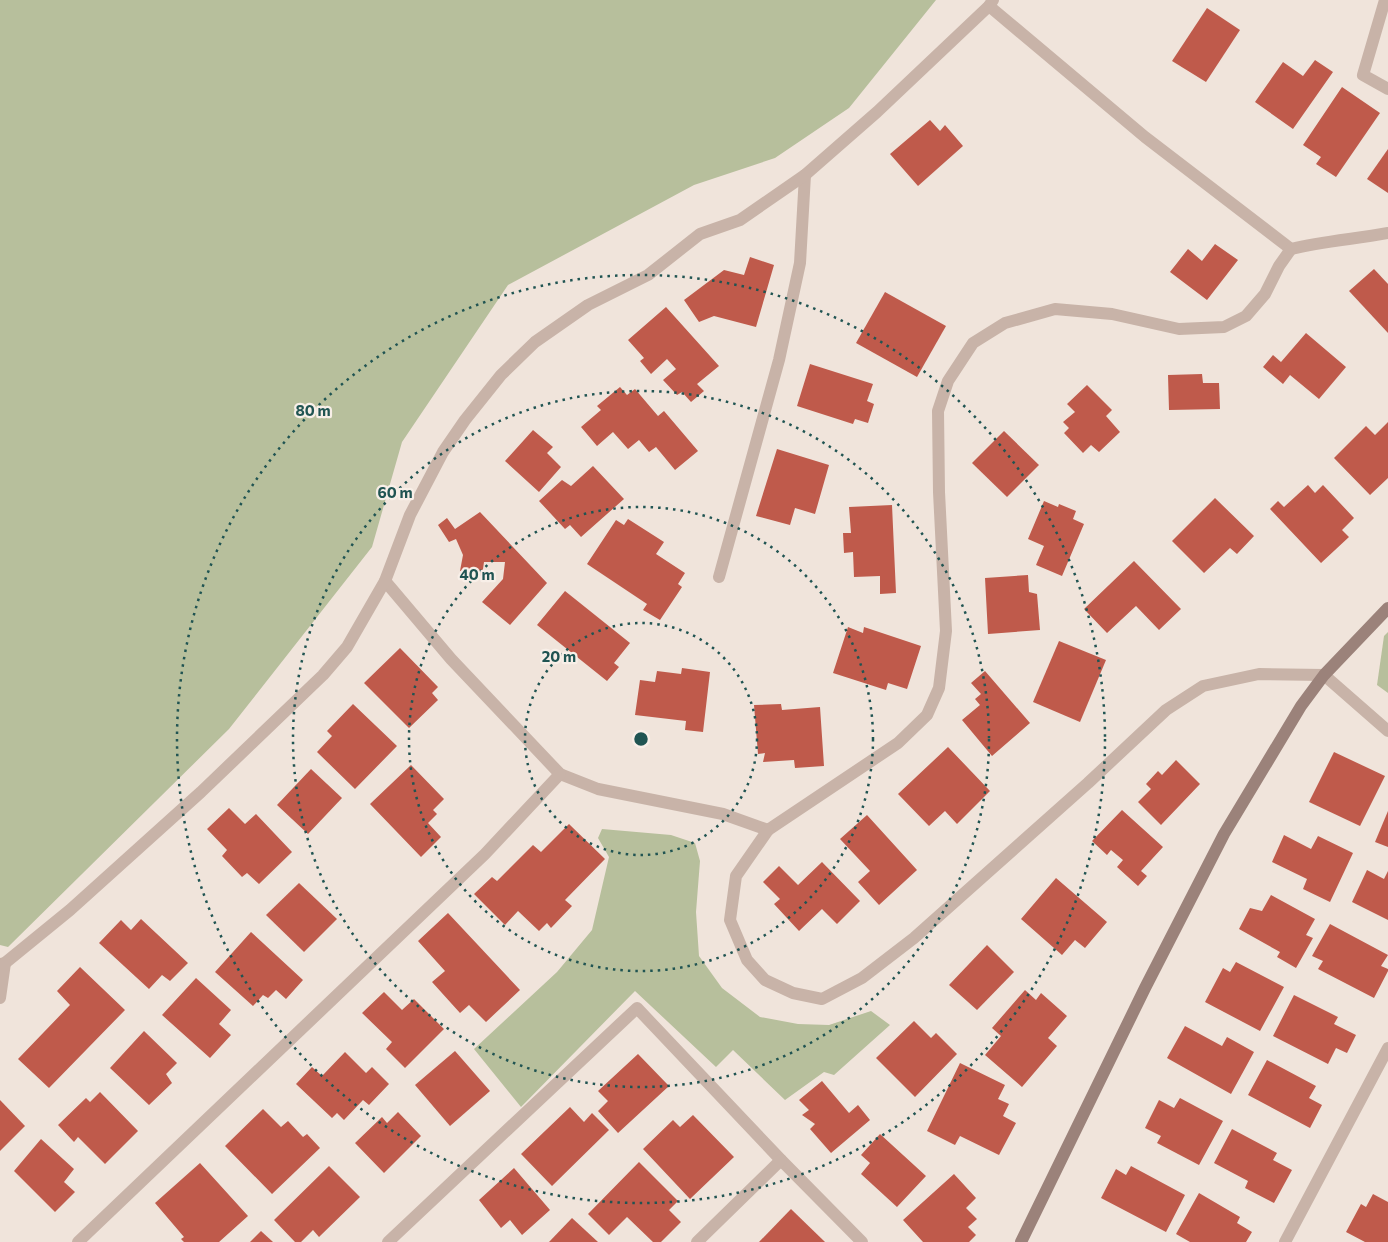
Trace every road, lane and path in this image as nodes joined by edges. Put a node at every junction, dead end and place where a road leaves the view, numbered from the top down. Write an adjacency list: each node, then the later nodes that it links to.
1 (1385, 0): 3 (street)
2 (991, 3): 4 (street); 6 (street)
3 (1388, 89)
4 (806, 175): 7 (street); 8 (street)
5 (1388, 233): 6 (street)
6 (1291, 249): 13 (street)
7 (719, 577)
8 (385, 581): 12 (street); 14 (street)
9 (1388, 608): 10 (street)
10 (1324, 675): 11 (street); 13 (street); 22 (street)
11 (1388, 731)
12 (560, 774): 13 (street); 18 (street)
13 (768, 830)
14 (3, 964): 15 (street)
15 (0, 998)
16 (1388, 1048): 23 (street)
17 (781, 1160): 19 (street); 20 (street); 21 (street)
18 (78, 1242)
19 (388, 1242)
20 (697, 1242)
21 (862, 1242)
22 (1022, 1242)
23 (1285, 1242)

